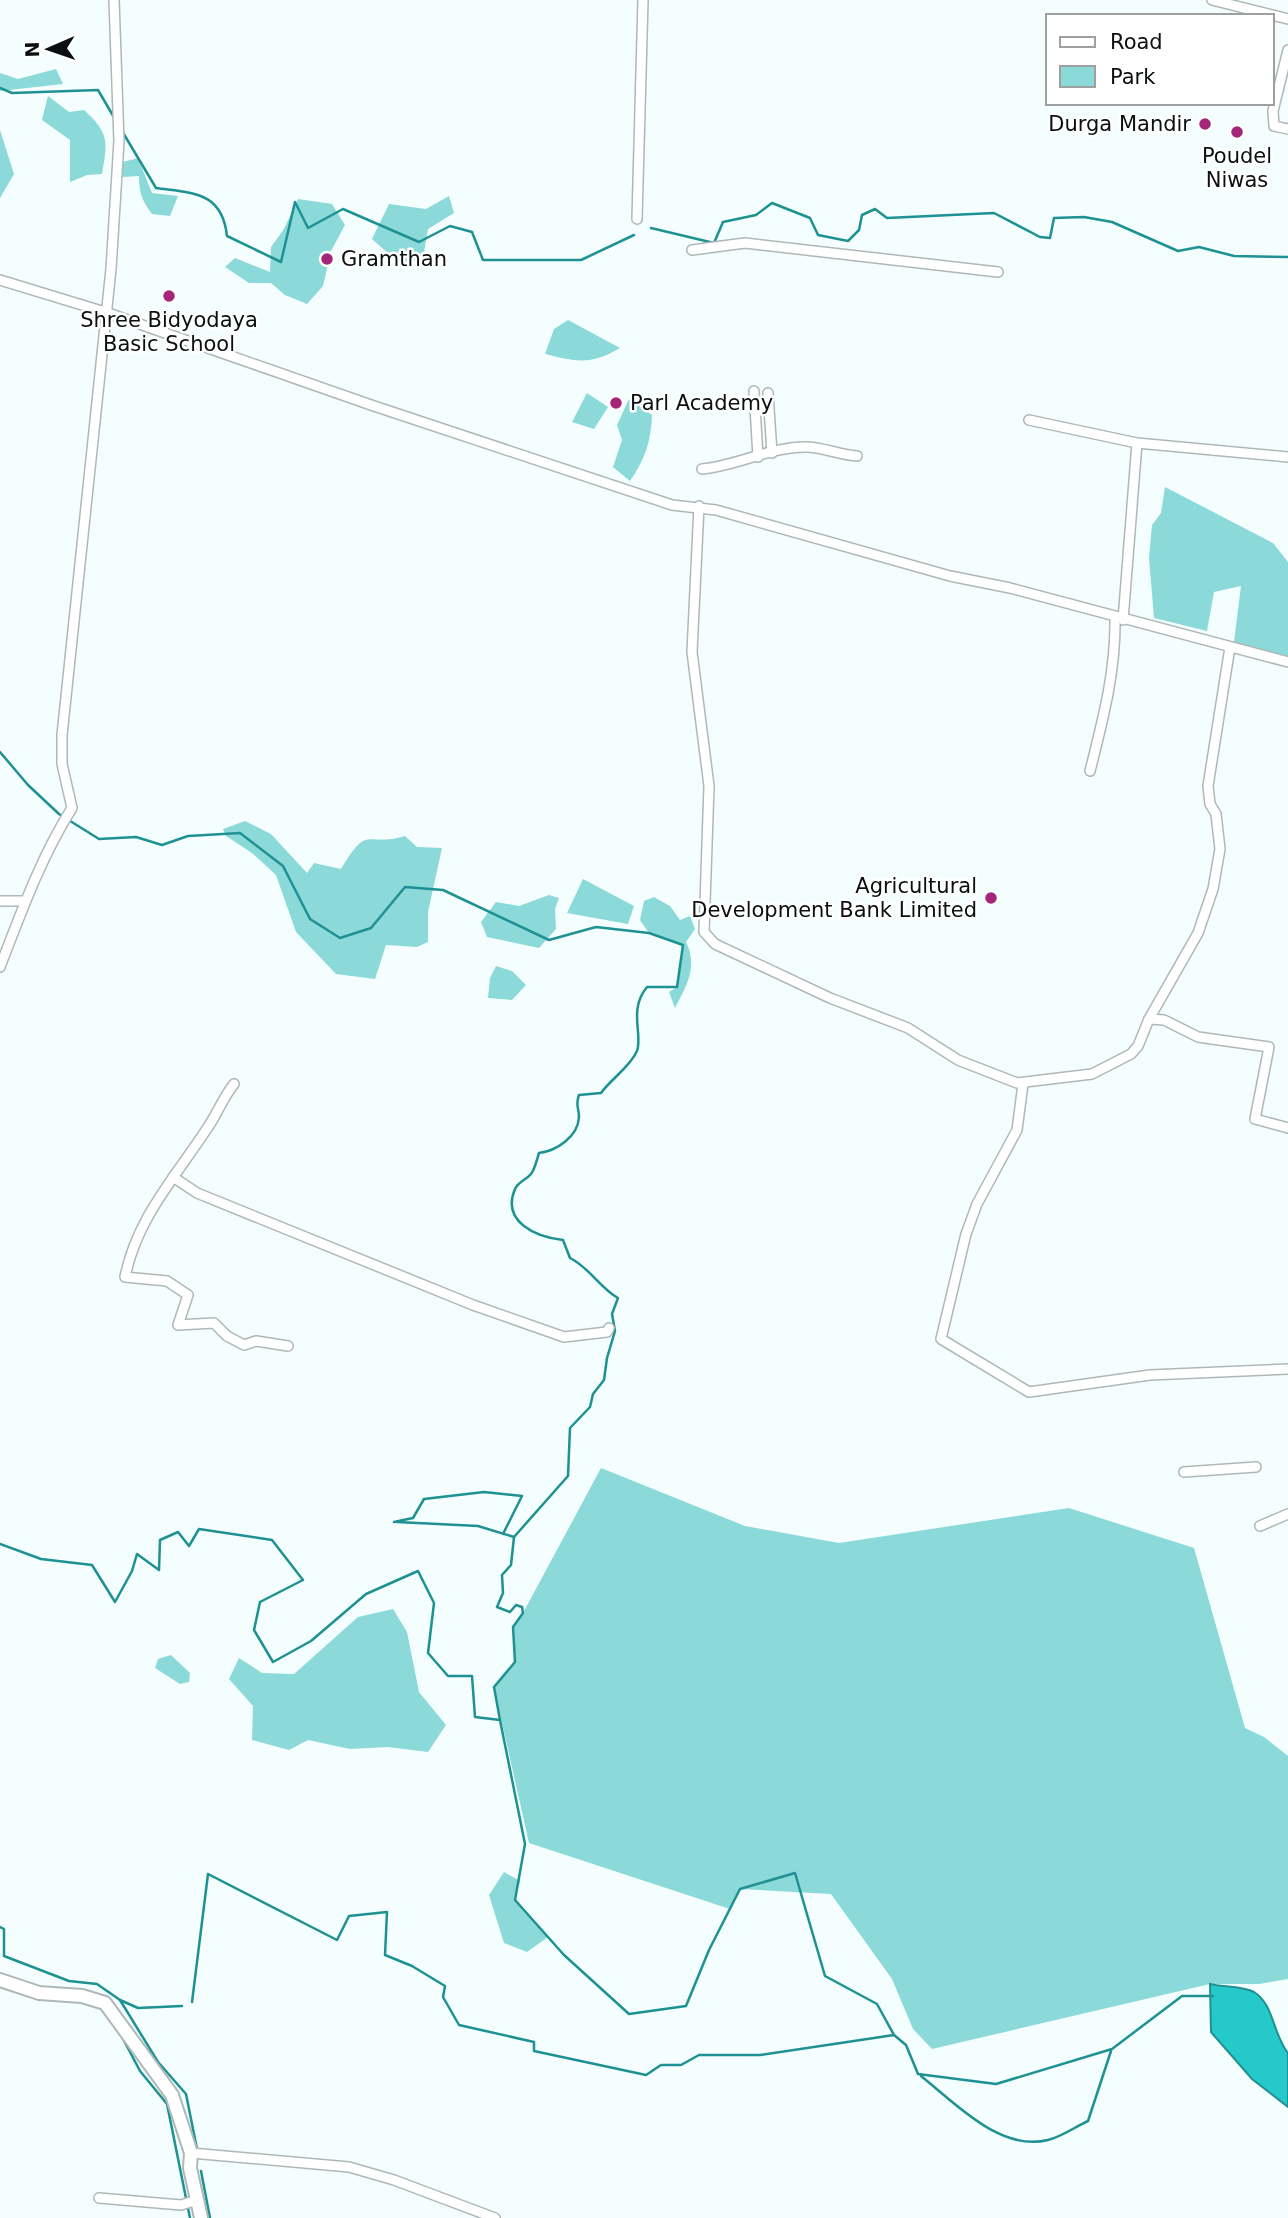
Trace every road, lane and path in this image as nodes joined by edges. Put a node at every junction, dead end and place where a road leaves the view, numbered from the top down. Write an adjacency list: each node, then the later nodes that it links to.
1 (114, 0): 11 (street)
2 (643, 0): 7 (street)
3 (1212, 0): 4 (street)
4 (1268, 14)
5 (1288, 50): 6 (street)
6 (1288, 130)
7 (637, 219)
8 (692, 250): 9 (street)
9 (999, 272)
10 (0, 280): 11 (street)
11 (105, 312): 21 (street); 27 (street)
12 (754, 391): 18 (street)
13 (768, 393): 16 (street)
14 (1029, 420): 15 (street)
15 (1137, 443): 19 (street); 22 (street)
16 (772, 453): 17 (street); 18 (street)
17 (857, 456)
18 (758, 457): 20 (street)
19 (1288, 457)
20 (702, 468)
21 (699, 506): 22 (street); 31 (street)
22 (1119, 619): 23 (street); 25 (street)
23 (1230, 647): 24 (street); 29 (street)
24 (1288, 662)
25 (1090, 771)
26 (0, 901): 27 (street)
27 (25, 901): 28 (street)
28 (0, 967)
29 (1149, 1019): 31 (street); 32 (street)
30 (234, 1084): 33 (street)
31 (1023, 1084): 36 (street)
32 (1288, 1128)
33 (173, 1177): 34 (street); 35 (street)
34 (609, 1328)
35 (288, 1346)
36 (1288, 1369)
37 (1256, 1467): 38 (street)
38 (1184, 1472)
39 (1288, 1514): 40 (street)
40 (1259, 1526)
41 (0, 1980): 42 (street)
42 (191, 2153): 44 (street); 46 (street)
43 (99, 2198): 44 (street)
44 (197, 2200): 45 (street)
45 (201, 2218)
46 (495, 2218)

